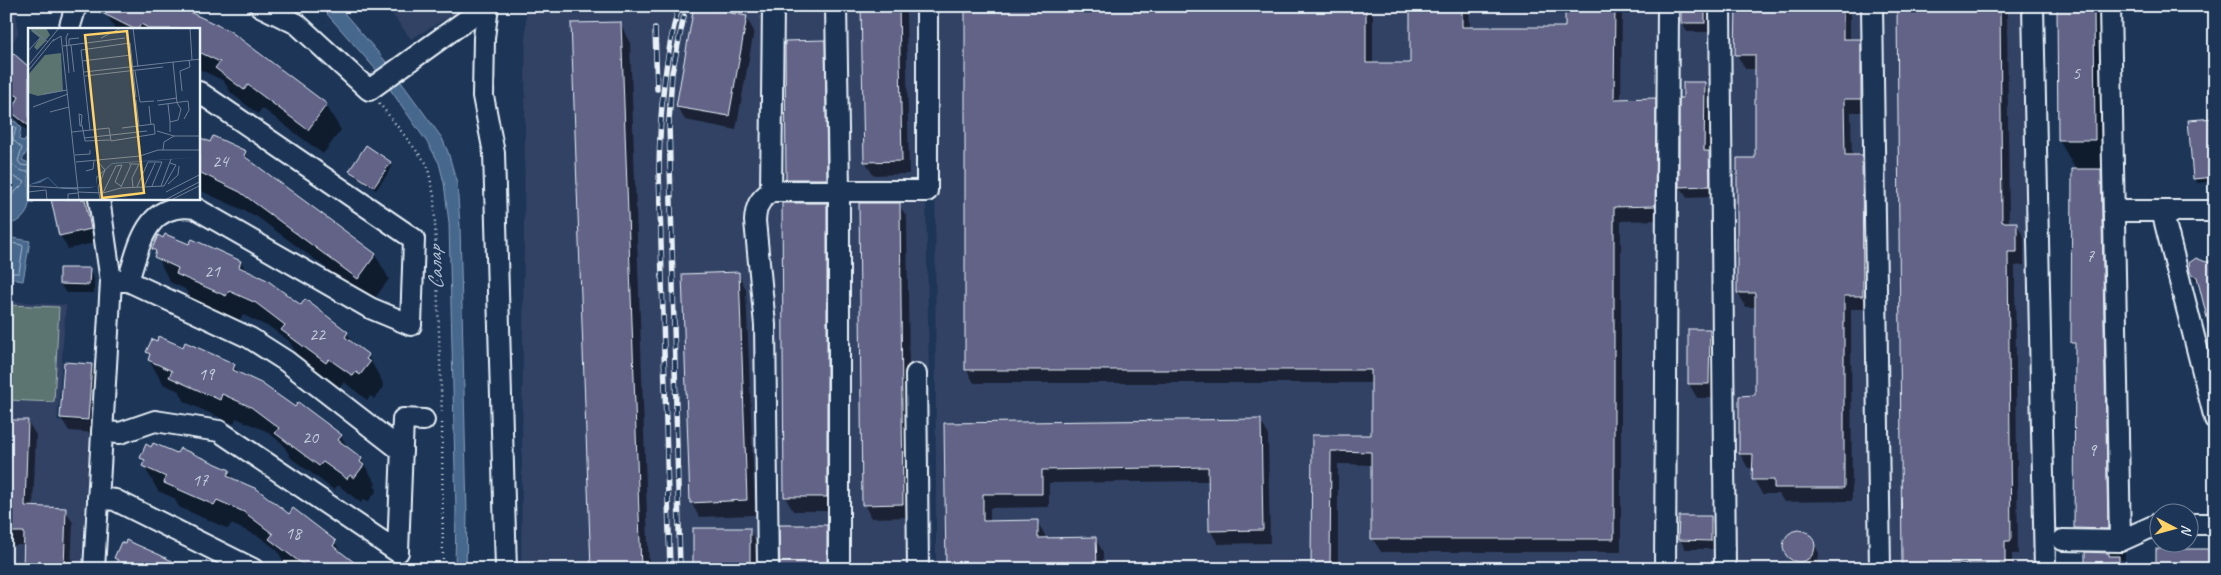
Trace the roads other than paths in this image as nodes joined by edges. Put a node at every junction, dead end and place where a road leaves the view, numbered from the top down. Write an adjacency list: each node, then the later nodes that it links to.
1 (76, 6): 12 (street)
2 (260, 6): 3 (street)
3 (487, 6): 34 (street)
4 (773, 6): 15 (street)
5 (836, 6): 14 (street)
6 (927, 6): 14 (street)
7 (1668, 6): 38 (street)
8 (1720, 6): 39 (street)
9 (1872, 6): 40 (street)
10 (2033, 6): 41 (street)
11 (2110, 6): 17 (street)
12 (69, 28)
13 (200, 93): 20 (street)
14 (839, 190): 15 (street); 36 (street)
15 (771, 191): 35 (street)
16 (99, 200): 20 (street)
17 (2116, 211): 18 (street); 31 (street)
18 (2162, 211): 19 (street); 22 (street)
19 (2215, 211)
20 (120, 281): 24 (street); 25 (street)
21 (916, 374): 37 (street)
22 (2215, 419)
23 (424, 420): 25 (street)
24 (102, 432): 25 (street); 26 (street)
25 (402, 451)
26 (98, 498): 32 (street); 33 (street)
27 (2198, 524): 28 (street)
28 (2215, 524)
29 (2148, 528): 31 (street)
30 (2063, 540): 31 (street)
31 (2120, 541)
32 (94, 569)
33 (253, 569)
34 (506, 569)
35 (768, 569)
36 (839, 569)
37 (918, 569)
38 (1665, 569)
39 (1725, 569)
40 (1880, 569)
41 (2045, 569)

